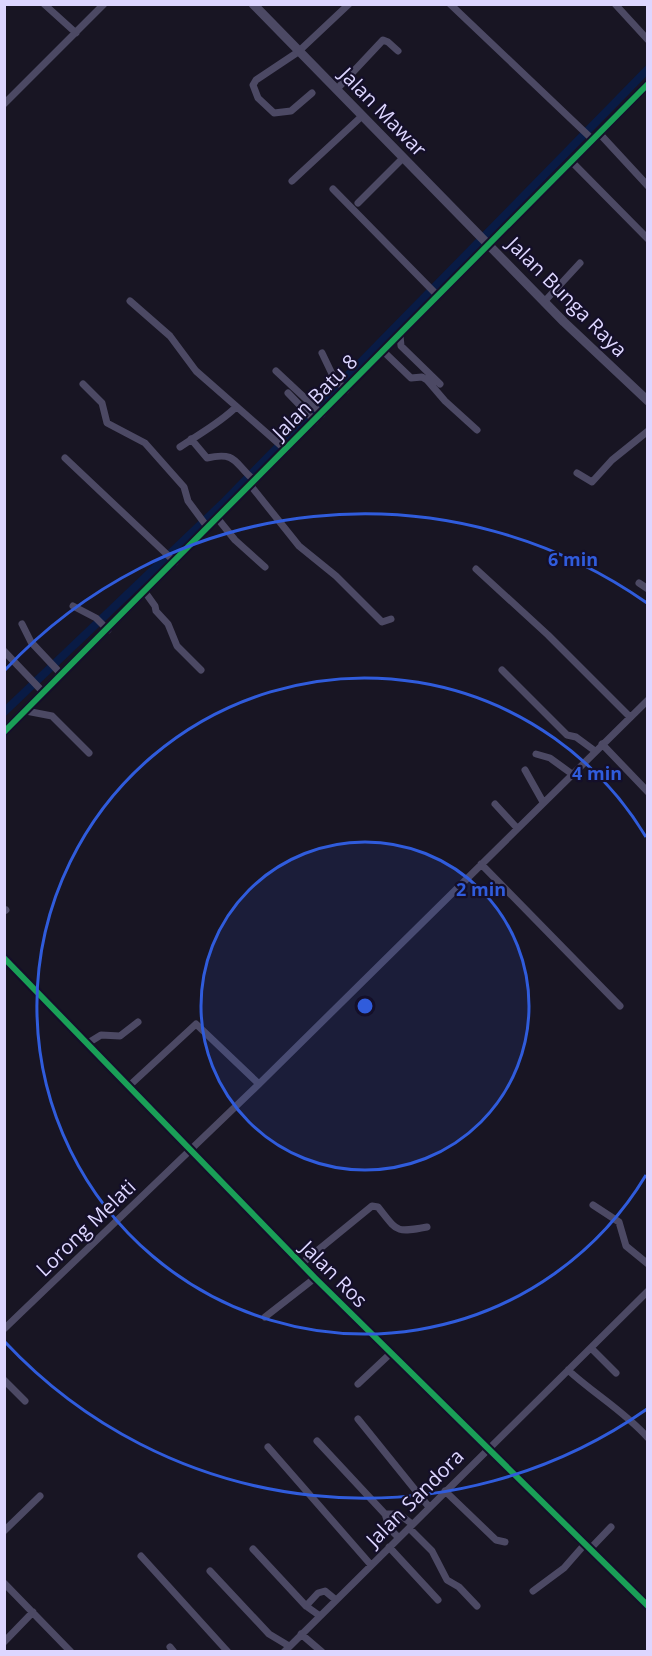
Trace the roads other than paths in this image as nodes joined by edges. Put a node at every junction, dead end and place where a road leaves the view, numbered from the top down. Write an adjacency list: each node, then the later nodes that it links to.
1 (45, 4): 9 (street)
2 (90, 4): 8 (street)
3 (104, 4): 8 (street)
4 (253, 4): 12 (street, Jalan Mawar)
5 (349, 4): 12 (street)
6 (450, 4): 18 (street)
7 (615, 4): 10 (street)
8 (97, 12): 9 (street)
9 (76, 33): 16 (street)
10 (648, 40)
11 (398, 51): 14 (street)
12 (298, 52): 14 (street, Jalan Mawar); 15 (street)
13 (648, 84): 18 (street, Jalan Batu 8)
14 (337, 89): 17 (street, Jalan Mawar)
15 (312, 93)
16 (4, 104)
17 (362, 116): 19 (street, Jalan Mawar); 21 (street)
18 (594, 136): 20 (street, Jalan Batu 8); 22 (street)
19 (403, 158): 24 (street); 26 (street, Jalan Mawar)
20 (571, 161): 25 (street); 26 (street, Jalan Batu 8)
21 (292, 181)
22 (648, 186)
23 (333, 189): 28 (street)
24 (358, 203)
25 (648, 239)
26 (487, 243): 28 (street, Jalan Batu 8); 30 (street, Jalan Bunga Raya)
27 (580, 263): 30 (street)
28 (438, 296): 31 (street, Jalan Batu 8)
29 (130, 301): 39 (street)
30 (544, 302): 38 (street, Jalan Bunga Raya)
31 (400, 335): 32 (street, Jalan Batu 8); 36 (street)
32 (383, 351): 37 (street, Jalan Batu 8); 41 (street)
33 (322, 353): 37 (street)
34 (276, 371): 40 (street)
35 (83, 384): 50 (street)
36 (440, 384)
37 (341, 385): 40 (street, Jalan Batu 8)
38 (648, 401)
39 (236, 407): 43 (street); 45 (street)
40 (314, 414): 45 (street, Jalan Batu 8)
41 (477, 430)
42 (648, 431): 47 (street)
43 (191, 439): 44 (street); 48 (street)
44 (180, 447)
45 (285, 448): 48 (street, Jalan Batu 8)
46 (65, 458): 51 (street)
47 (577, 473)
48 (252, 481): 49 (street, Jalan Batu 8); 58 (street)
49 (218, 519): 50 (street, Jalan Batu 8); 52 (street)
50 (207, 526): 51 (street, Jalan Batu 8)
51 (172, 560): 56 (street, Jalan Batu 8)
52 (266, 567)
53 (476, 569): 68 (street)
54 (639, 583): 55 (street)
55 (648, 589)
56 (144, 592): 60 (street, Jalan Batu 8); 62 (street)
57 (73, 606): 60 (street)
58 (392, 619)
59 (22, 624): 64 (street)
60 (102, 624): 64 (street, Jalan Batu 8)
61 (4, 651): 65 (street)
62 (201, 670)
63 (502, 670): 71 (street)
64 (58, 672): 65 (street, Jalan Batu 8)
65 (41, 690): 67 (street, Jalan Batu 8)
66 (648, 700): 68 (street, Lorong Melati)
67 (26, 711): 69 (street, Jalan Batu 8); 72 (street)
68 (630, 717): 70 (street, Lorong Melati)
69 (4, 732)
70 (602, 744): 71 (street, Lorong Melati); 76 (street)
71 (595, 751): 75 (street, Lorong Melati)
72 (89, 753)
73 (536, 754): 75 (street)
74 (525, 770): 77 (street)
75 (572, 774): 77 (street, Lorong Melati)
76 (648, 792)
77 (543, 802): 79 (street, Lorong Melati)
78 (495, 804): 79 (street)
79 (517, 828): 80 (street, Lorong Melati)
80 (481, 864): 82 (street); 85 (street, Lorong Melati)
81 (4, 958): 84 (street, Jalan Ros)
82 (620, 1006)
83 (138, 1022): 84 (street)
84 (88, 1044): 86 (street, Jalan Ros)
85 (259, 1084): 86 (street); 87 (street, Lorong Melati)
86 (129, 1086): 87 (street, Jalan Ros)
87 (190, 1150): 91 (street, Jalan Ros); 95 (street, Lorong Melati)
88 (593, 1205): 90 (street)
89 (427, 1227): 91 (street)
90 (648, 1263)
91 (301, 1264): 92 (street, Jalan Ros)
92 (315, 1278): 94 (street); 97 (street, Jalan Ros)
93 (648, 1291): 96 (street, Jalan Sandora)
94 (265, 1317)
95 (4, 1329)
96 (591, 1348): 98 (street, Jalan Sandora); 99 (street)
97 (391, 1353): 101 (street); 107 (street, Jalan Ros)
98 (568, 1370): 104 (street); 107 (street, Jalan Sandora)
99 (616, 1373)
100 (4, 1380): 102 (street)
101 (358, 1384)
102 (25, 1401)
103 (358, 1419): 110 (street)
104 (648, 1438)
105 (317, 1441): 111 (street)
106 (268, 1447): 121 (street)
107 (488, 1449): 108 (street, Jalan Sandora); 118 (street, Jalan Ros)
108 (445, 1491): 110 (street, Jalan Sandora); 116 (street)
109 (40, 1496): 114 (street)
110 (429, 1507): 112 (street, Jalan Sandora)
111 (385, 1514): 112 (street); 115 (street)
112 (410, 1526): 115 (street, Jalan Sandora); 129 (street)
113 (611, 1527): 118 (street)
114 (4, 1531)
115 (398, 1537): 117 (street, Jalan Sandora)
116 (505, 1542)
117 (389, 1547): 121 (street, Jalan Sandora); 126 (street)
118 (588, 1547): 124 (street); 127 (street, Jalan Ros)
119 (253, 1549): 128 (street)
120 (141, 1556): 136 (street)
121 (370, 1565): 125 (street, Jalan Sandora)
122 (210, 1571): 134 (street)
123 (4, 1582): 130 (street)
124 (532, 1591)
125 (336, 1600): 128 (street); 131 (street, Jalan Sandora)
126 (438, 1600)
127 (646, 1601)
128 (306, 1606): 131 (street)
129 (477, 1606)
130 (33, 1612): 133 (street); 135 (street)
131 (320, 1616): 132 (street, Jalan Sandora)
132 (301, 1634): 134 (street, Jalan Sandora); 137 (street)
133 (4, 1642)
134 (286, 1649)
135 (70, 1652)
136 (228, 1652)
137 (321, 1652)

